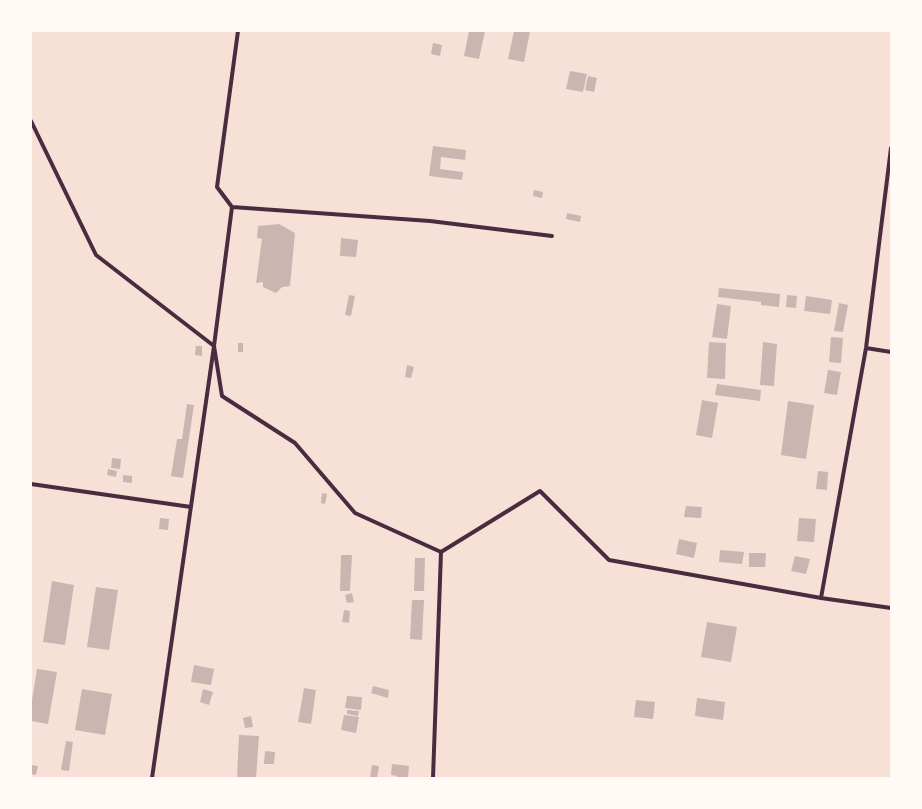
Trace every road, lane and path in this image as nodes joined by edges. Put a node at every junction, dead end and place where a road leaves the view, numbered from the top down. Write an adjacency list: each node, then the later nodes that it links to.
1 (238, 31): 4 (street)
2 (31, 121): 6 (street)
3 (891, 148): 7 (street)
4 (232, 207): 5 (street); 6 (street)
5 (552, 236)
6 (214, 346): 10 (street); 11 (street)
7 (866, 348): 8 (street); 12 (street)
8 (891, 352)
9 (31, 484): 10 (street)
10 (191, 507): 14 (street)
11 (441, 552): 12 (street); 15 (street)
12 (821, 598): 13 (street)
13 (891, 608)
14 (152, 778)
15 (432, 778)

